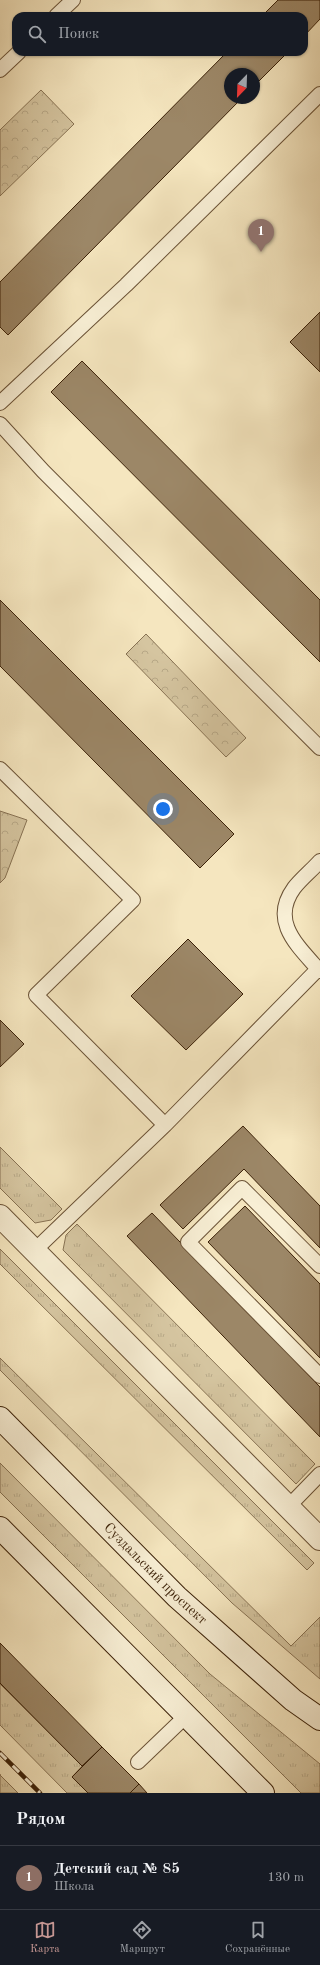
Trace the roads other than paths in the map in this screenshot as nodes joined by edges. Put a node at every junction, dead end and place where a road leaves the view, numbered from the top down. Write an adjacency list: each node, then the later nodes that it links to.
1 (73, 0): 2 (lane)
2 (60, 12)
3 (15, 56): 4 (lane)
4 (0, 70)
5 (320, 94): 6 (lane)
6 (0, 403)
7 (0, 424): 8 (lane)
8 (320, 748)
9 (0, 769): 12 (lane)
10 (320, 862): 11 (lane)
11 (319, 970): 12 (lane)
12 (165, 1125): 14 (lane)
13 (0, 1216): 14 (main road)
14 (35, 1250): 19 (main road)
15 (320, 1266): 16 (lane)
16 (320, 1376)
17 (0, 1418): 23 (main road, Суздальский проспект)
18 (320, 1474): 19 (lane)
19 (288, 1507): 21 (main road)
20 (0, 1528): 22 (main road)
21 (320, 1539)
22 (186, 1716): 24 (lane); 25 (main road)
23 (320, 1719)
24 (138, 1762)
25 (263, 1793)

